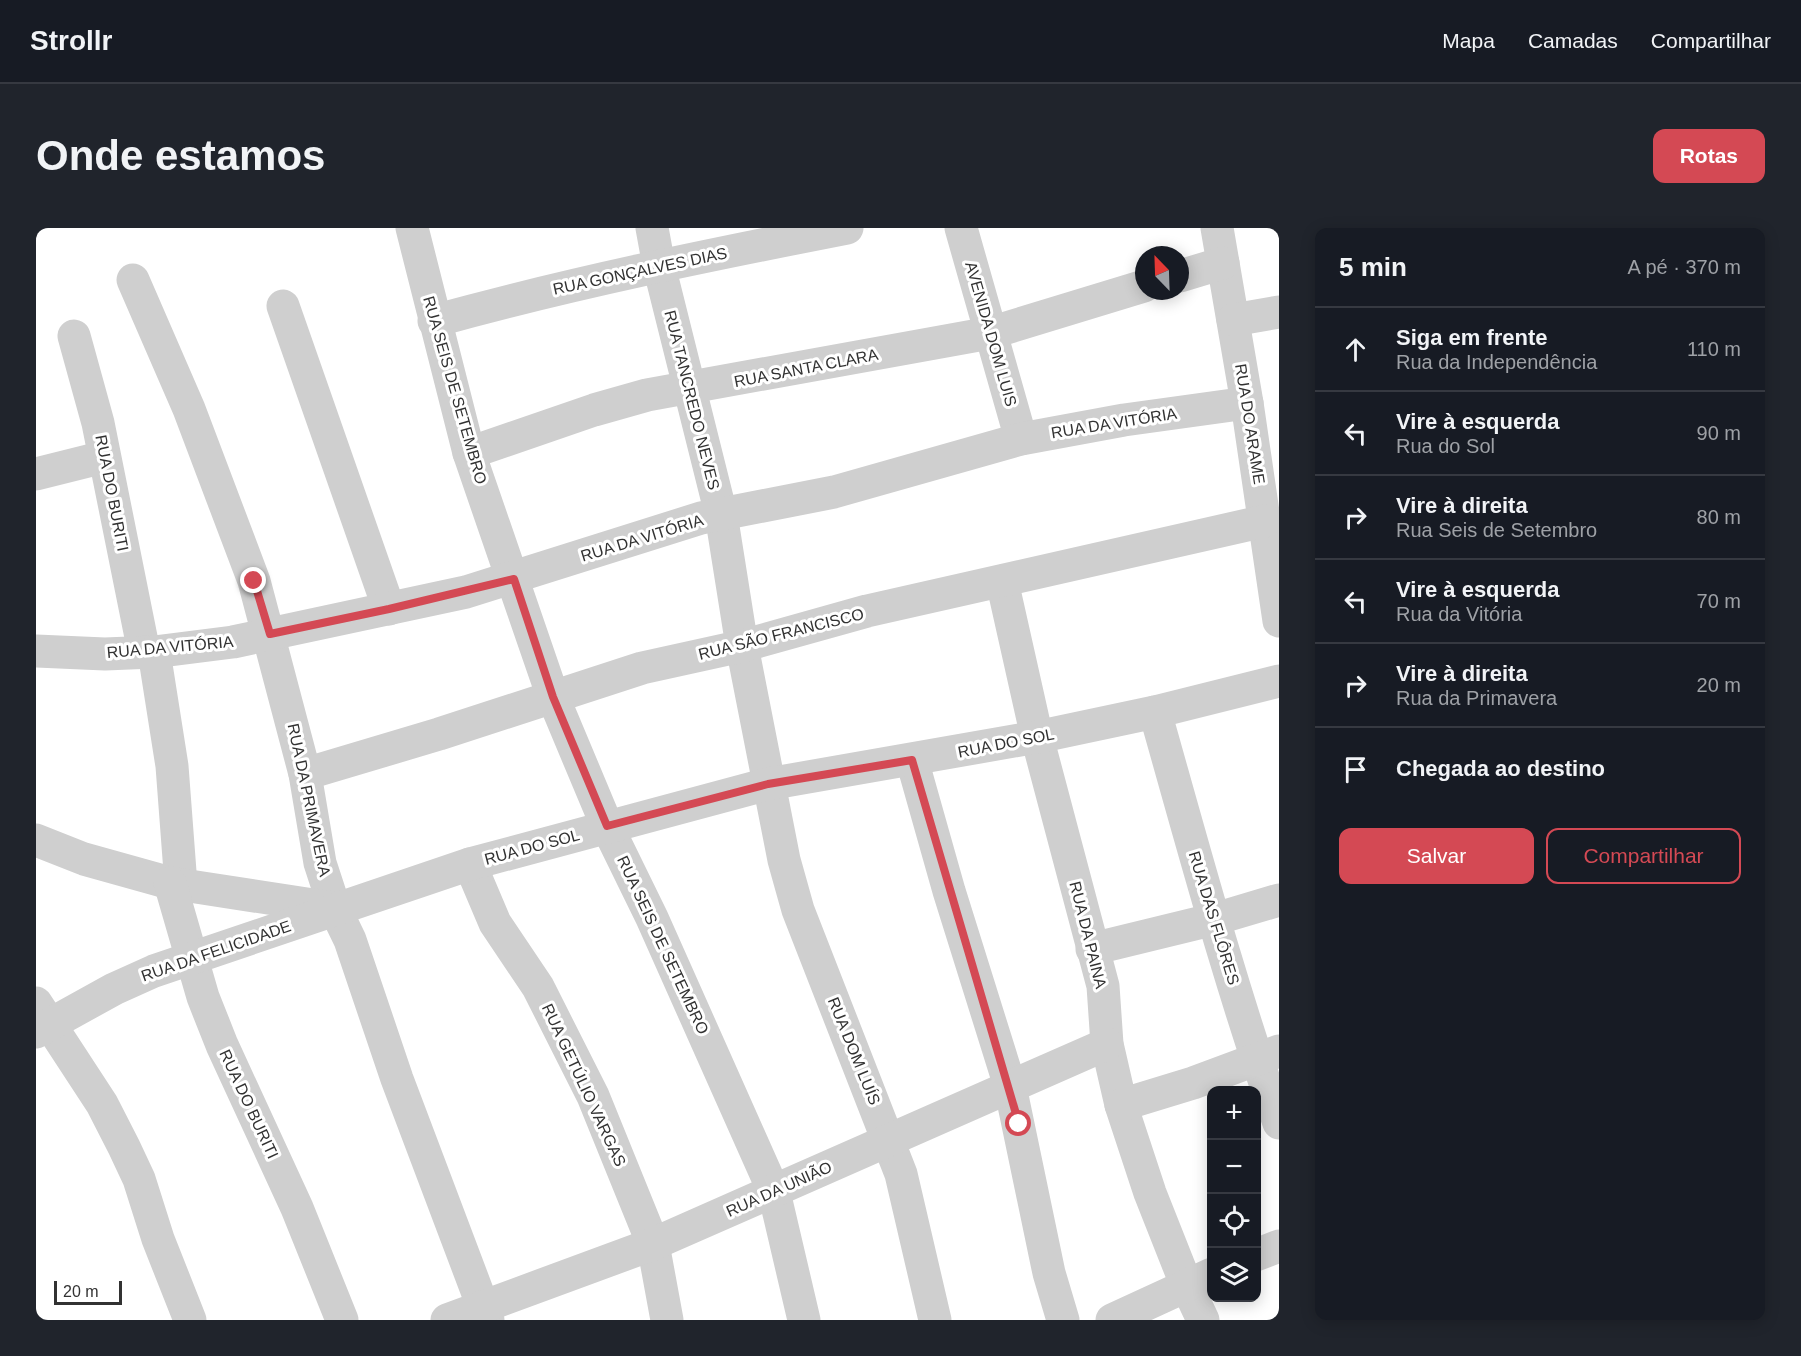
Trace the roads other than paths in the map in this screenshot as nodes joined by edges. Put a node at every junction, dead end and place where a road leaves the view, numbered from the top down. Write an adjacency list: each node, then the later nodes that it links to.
1 (412, 228): 14 (street, RUA SEIS DE SETEMBRO)
2 (652, 228): 7 (street, RUA TANCREDO NEVES)
3 (847, 228): 7 (street, RUA GONÇALVES DIAS)
4 (961, 228): 15 (street, AVENIDA DOM LUIS)
5 (1217, 228): 6 (street, RUA DO ARAME)
6 (1223, 263): 8 (street); 13 (street, RUA DO ARAME)
7 (659, 266): 14 (street, RUA GONÇALVES DIAS); 17 (street, RUA TANCREDO NEVES)
8 (1189, 273)
9 (133, 280): 29 (street, RUA DA PRIMAVERA)
10 (1135, 289): 15 (street, RUA SANTA CLARA)
11 (282, 306): 28 (street)
12 (1279, 312): 13 (street)
13 (1233, 320): 18 (street, RUA DO ARAME)
14 (434, 321): 20 (street, RUA SEIS DE SETEMBRO)
15 (990, 333): 17 (street, RUA SANTA CLARA); 19 (street, AVENIDA DOM LUIS)
16 (74, 336): 21 (street, RUA DO BURITI)
17 (689, 386): 20 (street, RUA SANTA CLARA); 23 (street, RUA TANCREDO NEVES)
18 (1247, 403): 19 (street, RUA DA VITÓRIA); 24 (street, RUA DO ARAME)
19 (1022, 439): 23 (street, RUA DA VITÓRIA)
20 (469, 453): 25 (street, RUA SEIS DE SETEMBRO)
21 (104, 457): 22 (street); 32 (street, RUA DO BURITI)
22 (36, 474)
23 (721, 514): 25 (street, RUA DA VITÓRIA); 30 (street, RUA TANCREDO NEVES)
24 (1265, 521): 26 (street, RUA SÃO FRANCISCO); 27 (street, RUA DO ARAME)
25 (514, 579): 28 (street, RUA DA VITÓRIA); 34 (street, RUA SEIS DE SETEMBRO)
26 (1002, 581): 30 (street, RUA SÃO FRANCISCO); 36 (street, RUA DA PAINA)
27 (1278, 604)
28 (389, 609): 29 (street, RUA DA VITÓRIA)
29 (270, 634): 32 (street, RUA DA VITÓRIA); 38 (street, RUA DA PRIMAVERA)
30 (742, 646): 34 (street, RUA SÃO FRANCISCO); 39 (street, RUA TANCREDO NEVES)
31 (36, 651): 32 (street, RUA DA VITÓRIA)
32 (149, 652): 43 (street, RUA DO BURITI)
33 (1279, 681): 35 (street, RUA DO SOL)
34 (553, 697): 38 (street, RUA SÃO FRANCISCO); 40 (street, RUA SEIS DE SETEMBRO)
35 (1155, 712): 36 (street, RUA DO SOL); 46 (street, RUA DAS FLÔRES)
36 (1037, 737): 37 (street, RUA DO SOL); 47 (street, RUA DA PAINA)
37 (912, 760): 39 (street, RUA DO SOL); 52 (street)
38 (305, 774): 45 (street, RUA DA PRIMAVERA)
39 (768, 784): 40 (street, RUA DO SOL); 55 (street, RUA DOM LUÍS)
40 (607, 826): 42 (street, RUA DO SOL); 56 (street, RUA SEIS DE SETEMBRO)
41 (36, 840): 43 (street, RUA DO SOL)
42 (470, 864): 45 (street, RUA DO SOL); 57 (street, RUA GETÚLIO VARGAS)
43 (176, 884): 45 (street, RUA DO SOL); 48 (street, RUA DO BURITI)
44 (1279, 900): 46 (street)
45 (335, 909): 48 (street, RUA DA FELICIDADE); 61 (street, RUA DA PRIMAVERA)
46 (1215, 919): 47 (street); 51 (street, RUA DAS FLÔRES)
47 (1092, 949): 50 (street, RUA DA PAINA)
48 (191, 957): 49 (street, RUA DA FELICIDADE); 63 (street, RUA DO BURITI)
49 (40, 1020): 62 (street)
50 (1107, 1044): 52 (street, RUA DA UNIÃO); 53 (street, RUA DA PAINA)
51 (1268, 1055): 53 (street); 54 (street, RUA DAS FLÔRES)
52 (1010, 1086): 55 (street, RUA DA UNIÃO); 68 (street)
53 (1121, 1105): 60 (street, RUA DA PAINA)
54 (1279, 1123)
55 (889, 1139): 56 (street, RUA DA UNIÃO); 67 (street, RUA DOM LUÍS)
56 (774, 1192): 57 (street, RUA DA UNIÃO); 66 (street, RUA SEIS DE SETEMBRO)
57 (652, 1244): 61 (street, RUA DA UNIÃO); 65 (street, RUA GETÚLIO VARGAS)
58 (1279, 1246): 59 (street)
59 (1261, 1253)
60 (1199, 1279): 69 (street); 70 (street, RUA DA PAINA)
61 (486, 1314): 64 (street, RUA DA UNIÃO)
62 (190, 1320)
63 (342, 1320)
64 (447, 1320)
65 (667, 1320)
66 (804, 1320)
67 (935, 1320)
68 (1063, 1320)
69 (1112, 1320)
70 (1203, 1320)

